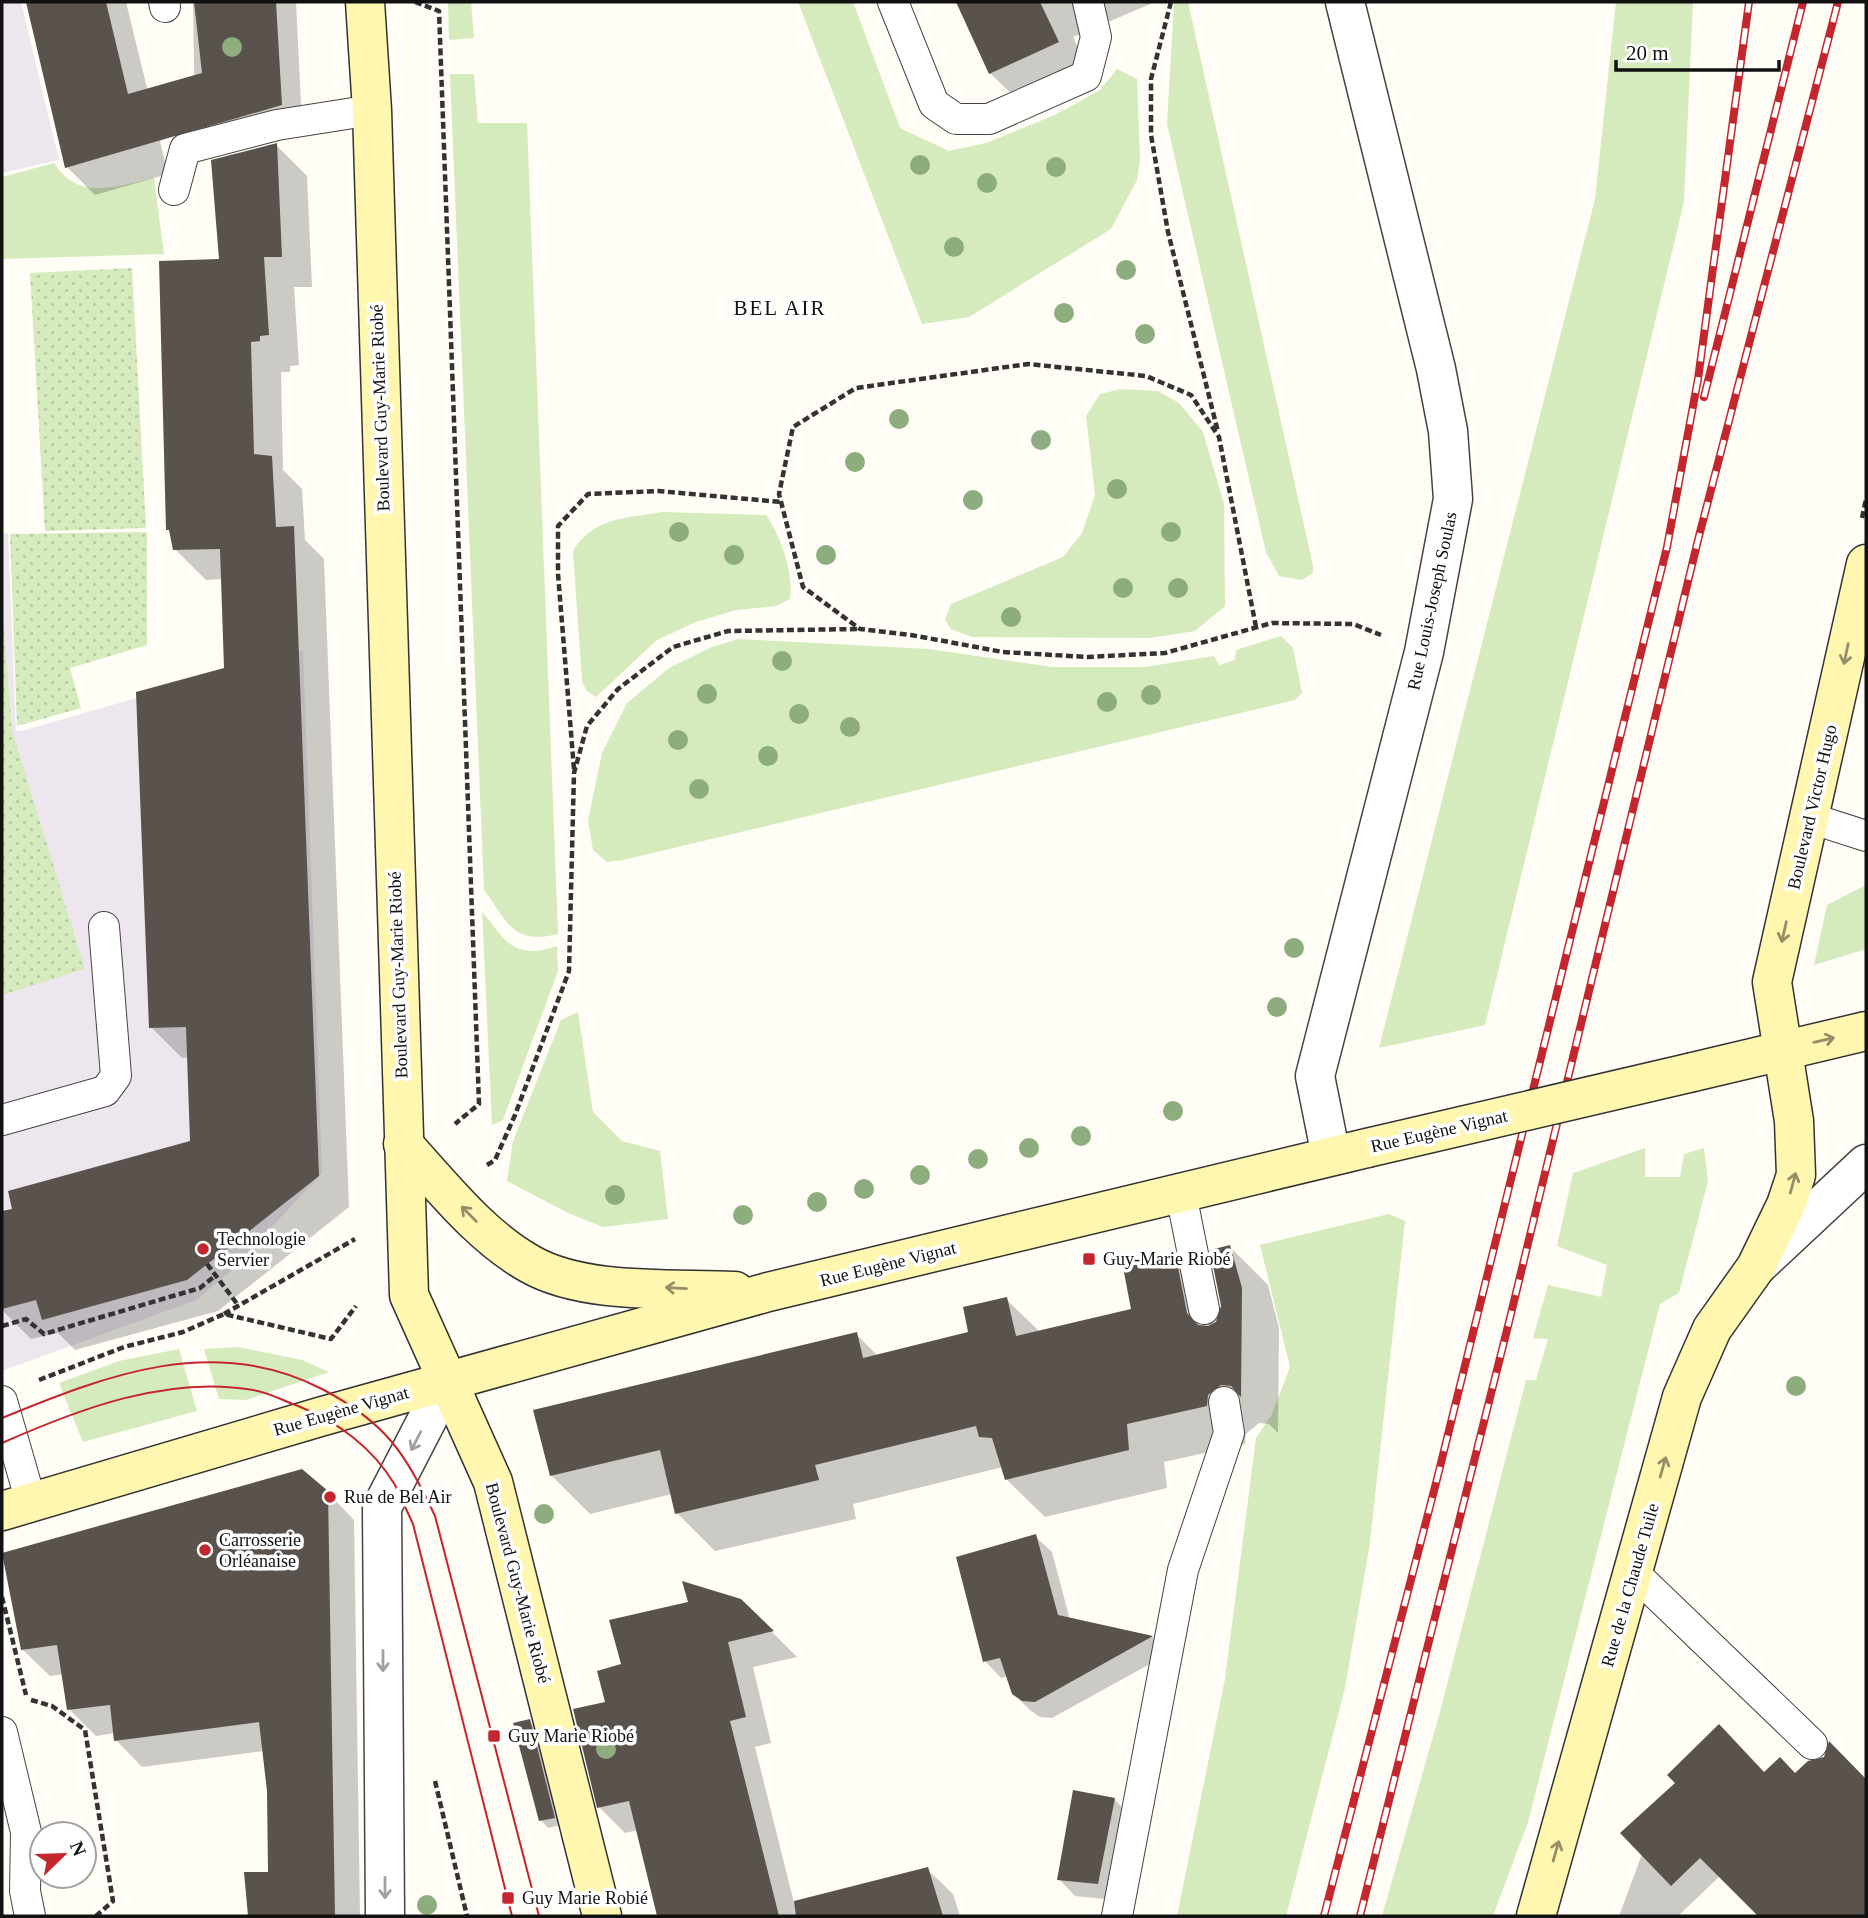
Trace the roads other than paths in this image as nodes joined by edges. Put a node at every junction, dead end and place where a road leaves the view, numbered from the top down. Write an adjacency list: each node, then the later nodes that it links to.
1 (365, 2): 5 (street, Boulevard Guy-Marie Riobé)
2 (893, 2): 3 (lane)
3 (1087, 2)
4 (1345, 2): 15 (street, Rue Louis-Joseph Soulas)
5 (372, 110): 6 (lane); 14 (street, Boulevard Guy-Marie Riobé)
6 (174, 190)
7 (1866, 564): 8 (street, Boulevard Victor Hugo, one-way to 8)
8 (1810, 818): 9 (lane); 12 (street, Boulevard Victor Hugo, one-way to 12)
9 (1866, 836)
10 (104, 926): 13 (lane)
11 (1866, 1031): 12 (street, Rue Eugène Vignat, one-way to 11)
12 (1783, 1050): 15 (street, Rue Eugène Vignat, bridge); 18 (street, Rue de la Chaude Tuile, one-way to 12)
13 (2, 1120)
14 (403, 1144): 19 (street, one-way to 14); 21 (street, Boulevard Guy-Marie Riobé)
15 (1349, 1152): 17 (street, Rue Eugène Vignat)
16 (1866, 1164): 18 (street, Rue de la Chaude Tuile)
17 (1181, 1194): 19 (street, Rue Eugène Vignat); 20 (lane)
18 (1756, 1267): 25 (street, Rue de la Chaude Tuile, one-way to 18)
19 (768, 1292): 21 (street, Rue Eugène Vignat)
20 (1205, 1309)
21 (447, 1381): 24 (street, Rue Eugène Vignat); 29 (street, one-way to 29); 30 (street, Boulevard Guy-Marie Riobé)
22 (2, 1401): 24 (lane)
23 (1224, 1402): 31 (lane)
24 (16, 1506)
25 (1633, 1572): 27 (lane); 32 (street, Rue de la Chaude Tuile, one-way to 25)
26 (2, 1732): 28 (lane)
27 (1812, 1744)
28 (30, 1916)
29 (385, 1916)
30 (602, 1916)
31 (1117, 1916)
32 (1536, 1916)

